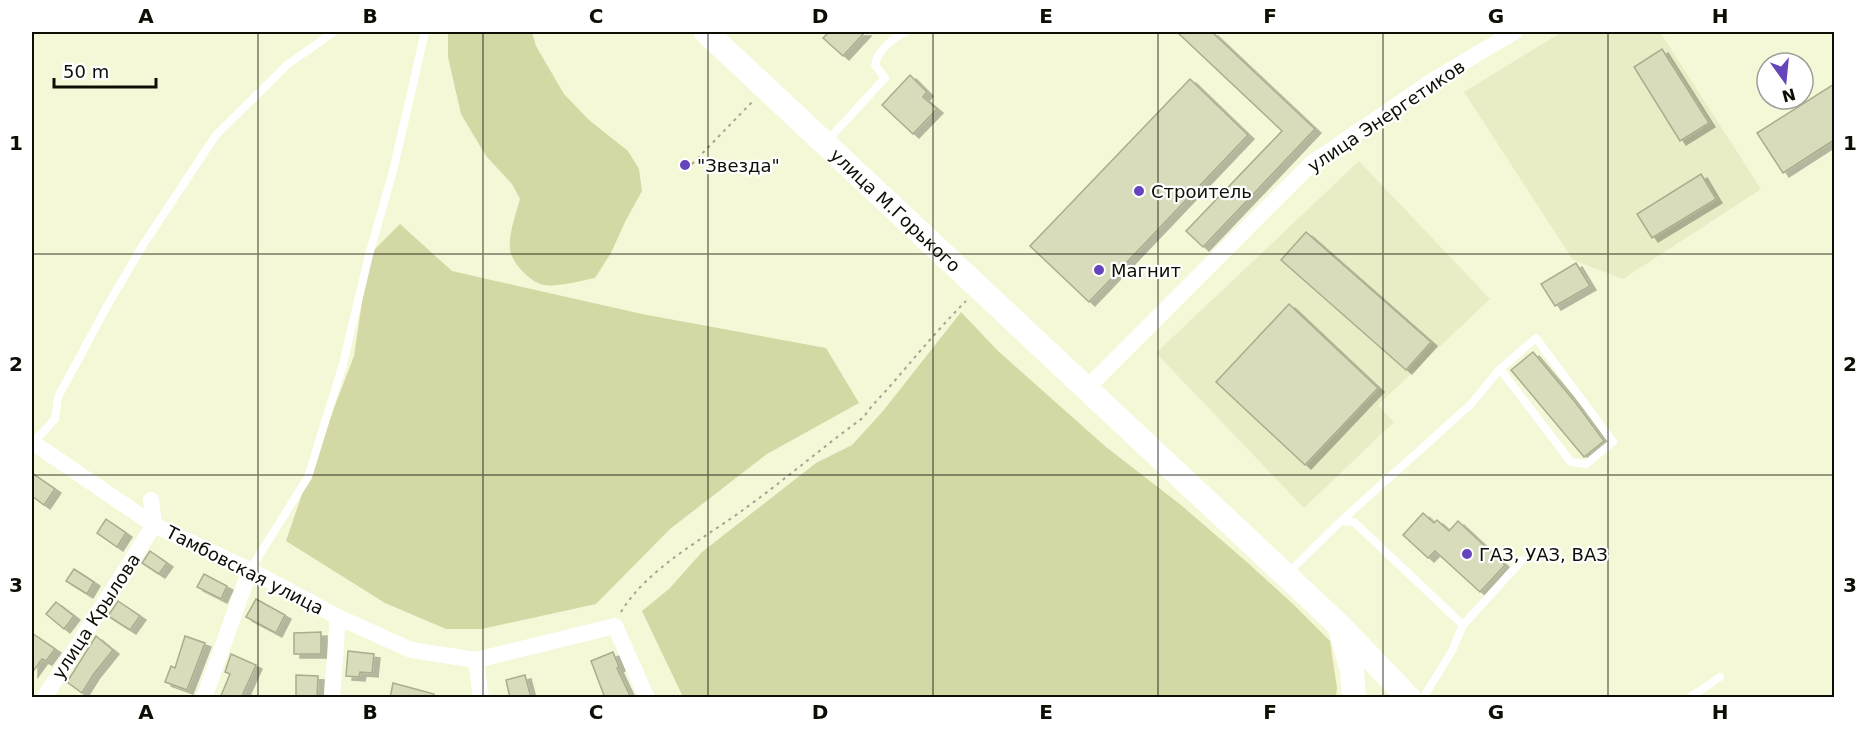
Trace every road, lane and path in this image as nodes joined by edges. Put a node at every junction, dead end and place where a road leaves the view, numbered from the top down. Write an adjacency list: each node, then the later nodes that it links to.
1 (334, 32): 12 (lane)
2 (425, 32): 17 (lane)
3 (706, 32): 6 (main road, улица М.Горького)
4 (906, 32): 7 (lane)
5 (1514, 32): 11 (street, улица Энергетиков)
6 (766, 88): 7 (main road, улица М.Горького); 8 (path)
7 (824, 143): 11 (main road, улица М.Горького)
8 (692, 164)
9 (968, 299): 21 (path)
10 (1500, 369): 10 (lane); 14 (lane)
11 (1087, 388): 18 (main road, улица М.Горького)
12 (32, 443): 15 (street, Тамбовская улица)
13 (152, 500): 15 (street)
14 (1341, 521): 18 (lane); 20 (lane)
15 (154, 525): 17 (street, Тамбовская улица); 25 (street, улица Крылова)
16 (1522, 560): 20 (lane)
17 (250, 570): 19 (street, Тамбовская улица); 26 (street)
18 (1285, 576): 22 (main road, улица М.Горького)
19 (338, 617): 23 (street, Тамбовская улица); 27 (street)
20 (1463, 625): 32 (lane)
21 (615, 626): 23 (street); 29 (street)
22 (1340, 626): 30 (main road); 31 (main road, улица М.Горького)
23 (476, 660): 28 (street)
24 (1720, 677): 33 (lane)
25 (44, 698)
26 (204, 698)
27 (332, 698)
28 (481, 698)
29 (647, 698)
30 (1354, 698)
31 (1409, 698)
32 (1424, 698)
33 (1689, 698)

